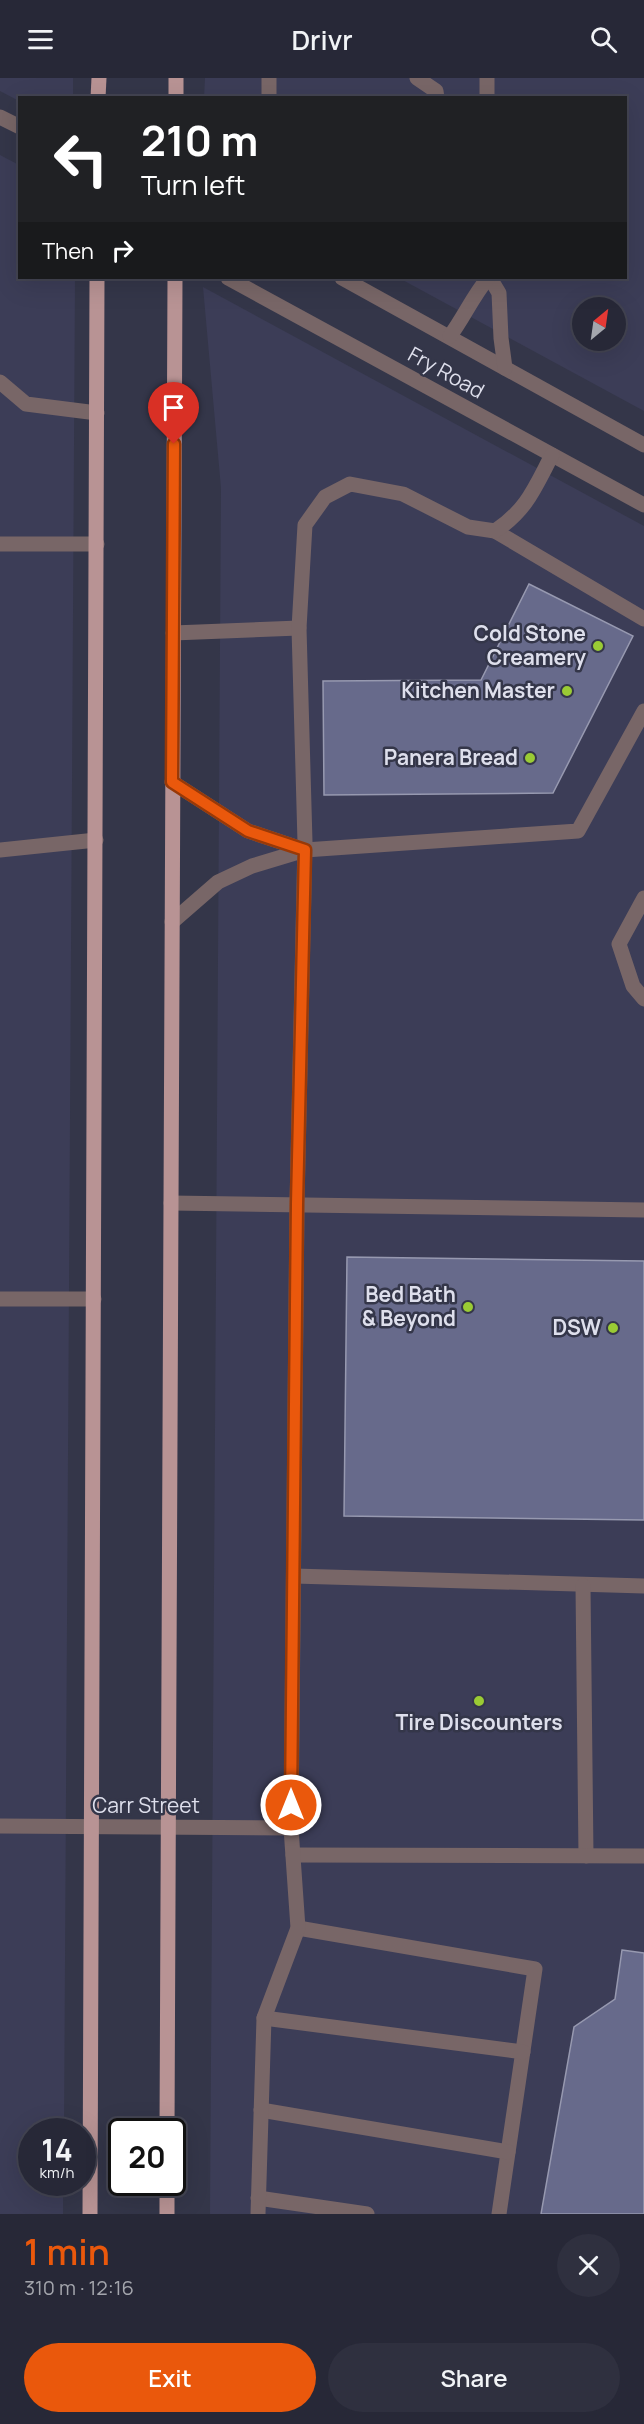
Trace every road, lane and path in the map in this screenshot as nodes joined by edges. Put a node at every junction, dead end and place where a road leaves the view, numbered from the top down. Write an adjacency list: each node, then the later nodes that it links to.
1 (99, 78): 6 (main road)
2 (176, 78): 7 (main road)
3 (269, 78): 8 (street)
4 (417, 78): 9 (street)
5 (487, 78): 10 (street)
6 (98, 96)
7 (176, 96)
8 (269, 96)
9 (437, 96)
10 (487, 96)
11 (0, 117): 12 (street)
12 (18, 126)
13 (97, 279): 22 (main road)
14 (175, 279): 31 (main road)
15 (230, 279): 24 (street, Fry Road)
16 (344, 279): 19 (street, Fry Road)
17 (488, 279): 19 (street)
18 (490, 279): 20 (street)
19 (450, 336): 20 (street, Fry Road)
20 (505, 368): 23 (street, Fry Road)
21 (0, 381): 22 (street)
22 (97, 413): 28 (main road)
23 (644, 445)
24 (552, 455): 25 (street, Fry Road); 26 (street)
25 (644, 505)
26 (495, 531): 29 (street); 30 (street)
27 (0, 543): 28 (street)
28 (97, 544): 34 (main road)
29 (644, 619)
30 (299, 628): 31 (street); 36 (street)
31 (173, 633): 33 (main road)
32 (644, 711): 36 (street)
33 (172, 782): 36 (street); 38 (main road)
34 (96, 840): 35 (street); 44 (main road)
35 (0, 850)
36 (305, 850): 38 (street); 41 (street)
37 (644, 898): 39 (street)
38 (172, 922): 40 (main road)
39 (644, 999)
40 (171, 1203): 41 (street); 49 (main road)
41 (297, 1204): 42 (street); 45 (street)
42 (644, 1210)
43 (0, 1299): 44 (street)
44 (94, 1299): 50 (main road)
45 (294, 1576): 46 (street); 51 (street)
46 (583, 1586): 47 (street); 53 (street)
47 (644, 1586)
48 (0, 1826): 50 (street, Carr Street)
49 (169, 1826): 50 (street, Carr Street); 51 (street, Carr Street); 59 (main road)
50 (92, 1827): 63 (main road)
51 (291, 1828): 52 (street)
52 (293, 1855): 53 (street); 55 (street)
53 (586, 1856): 54 (street)
54 (644, 1856)
55 (298, 1928): 56 (street); 57 (street)
56 (264, 2018): 57 (street); 58 (street)
57 (523, 2052): 60 (street)
58 (261, 2110): 60 (street); 62 (street)
59 (167, 2118)
60 (508, 2152): 67 (street)
61 (167, 2196): 64 (main road)
62 (258, 2198): 65 (street); 66 (street)
63 (90, 2214)
64 (167, 2214)
65 (258, 2214)
66 (367, 2214)
67 (499, 2214)

